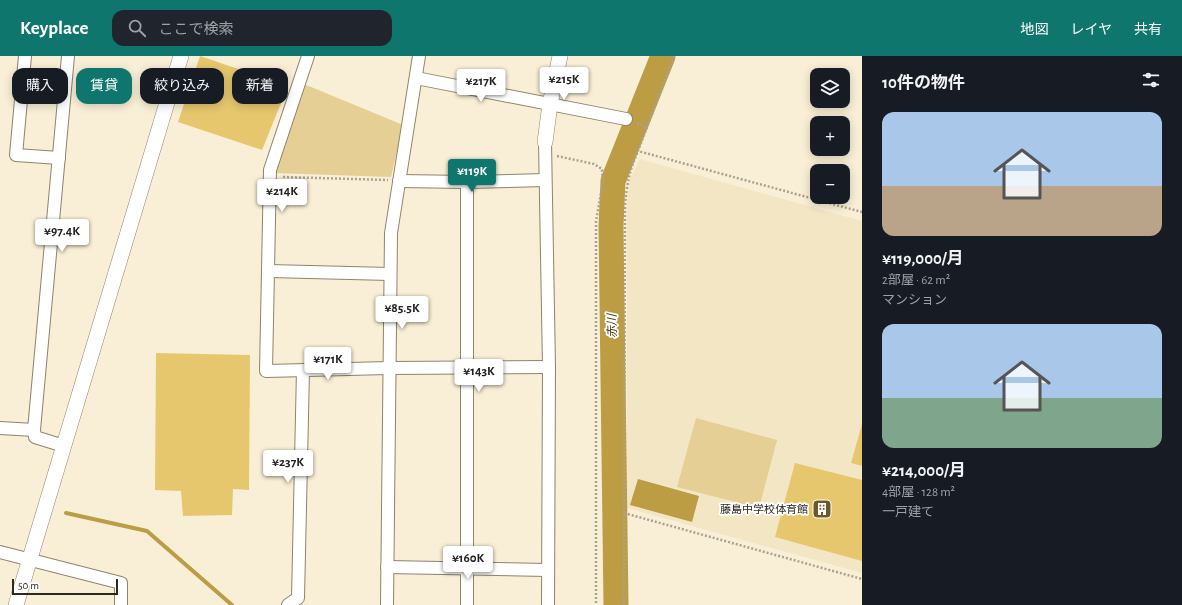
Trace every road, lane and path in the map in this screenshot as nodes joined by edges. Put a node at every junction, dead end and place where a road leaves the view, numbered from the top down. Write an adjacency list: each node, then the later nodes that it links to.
1 (25, 56): 15 (street)
2 (68, 56): 15 (street)
3 (181, 56): 29 (street)
4 (308, 56): 16 (street)
5 (419, 56): 8 (street)
6 (560, 56): 9 (street)
7 (674, 56): 12 (path)
8 (416, 78): 9 (street); 18 (street)
9 (550, 104): 10 (street); 13 (street)
10 (626, 119)
11 (643, 125): 12 (path)
12 (648, 128): 14 (path)
13 (545, 148): 17 (street); 43 (path)
14 (638, 151): 20 (path); 30 (path)
15 (59, 158): 28 (street)
16 (270, 176): 18 (path); 21 (street)
17 (545, 180): 19 (street); 23 (street)
18 (399, 181): 19 (street); 22 (street)
19 (467, 182): 25 (street)
20 (862, 212)
21 (269, 271): 22 (street); 26 (street)
22 (390, 274): 24 (street)
23 (549, 367): 25 (street); 35 (street)
24 (389, 368): 25 (street); 26 (street); 33 (street)
25 (467, 368): 34 (street)
26 (303, 370): 37 (street)
27 (0, 428): 28 (street)
28 (34, 430): 29 (street)
29 (64, 446): 32 (street)
30 (624, 513): 36 (path); 44 (path)
31 (0, 552): 32 (street)
32 (30, 560): 38 (street); 39 (street)
33 (387, 567): 34 (street); 40 (street)
34 (467, 568): 35 (street); 41 (street)
35 (548, 570): 42 (street)
36 (862, 579)
37 (297, 603)
38 (16, 605)
39 (121, 605)
40 (387, 605)
41 (467, 605)
42 (548, 605)
43 (596, 605)
44 (624, 605)

